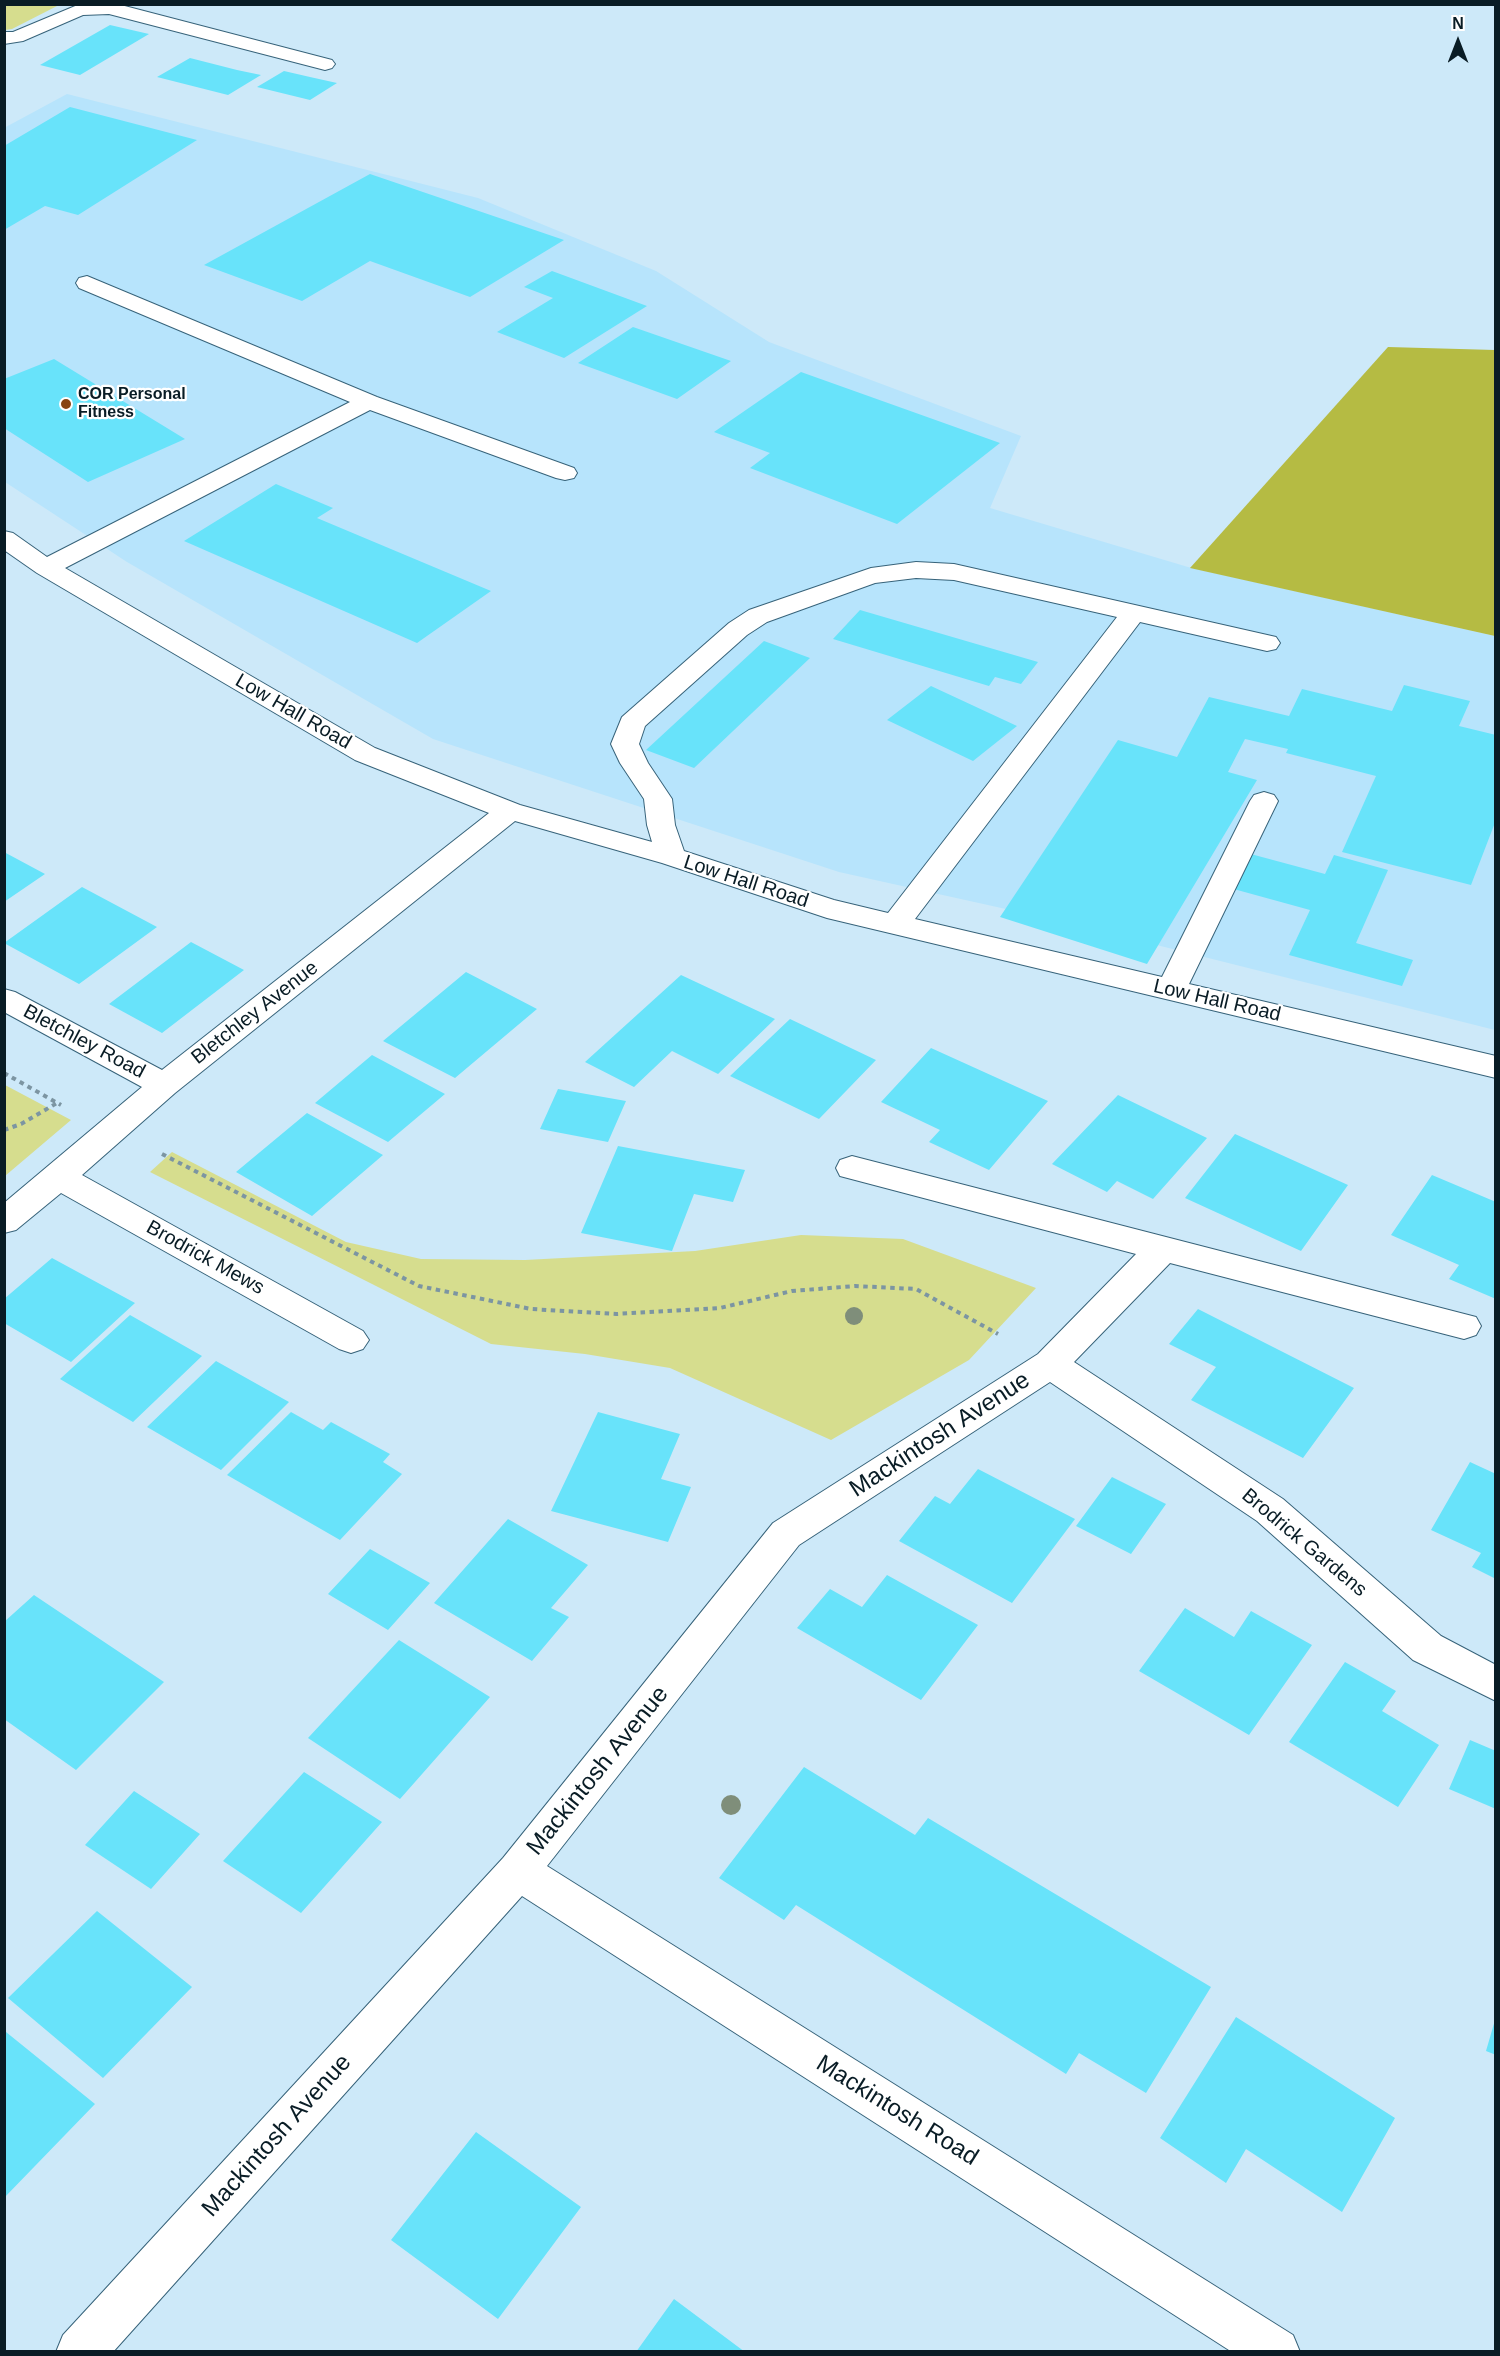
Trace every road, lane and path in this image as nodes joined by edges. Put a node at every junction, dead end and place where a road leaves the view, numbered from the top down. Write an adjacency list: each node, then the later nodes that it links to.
1 (4, 38): 2 (street)
2 (325, 64)
3 (87, 283): 4 (street)
4 (369, 402): 5 (street); 7 (street)
5 (565, 473)
6 (4, 538): 7 (street, Low Hall Road)
7 (46, 568): 11 (street, Low Hall Road)
8 (1133, 612): 9 (street); 12 (street); 13 (street)
9 (1267, 643)
10 (1264, 801): 14 (street)
11 (510, 811): 12 (street, Low Hall Road); 19 (street, Bletchley Avenue)
12 (672, 857): 13 (street, Low Hall Road)
13 (895, 925): 14 (street, Low Hall Road)
14 (1171, 990): 17 (street, Low Hall Road)
15 (4, 999): 16 (street, Bletchley Road)
16 (115, 1058): 19 (street, Bletchley Road); 20 (path)
17 (1496, 1067)
18 (4, 1072): 20 (path)
19 (164, 1085): 21 (street, Bletchley Avenue)
20 (57, 1103): 21 (path); 22 (path)
21 (113, 1128): 24 (street, Bletchley Avenue); 29 (path)
22 (4, 1130)
23 (852, 1168): 26 (street)
24 (59, 1177): 25 (street, Bletchley Avenue); 28 (street, Brodrick Mews)
25 (4, 1221)
26 (1163, 1248): 27 (street); 29 (street, Mackintosh Avenue)
27 (1464, 1326)
28 (351, 1340)
29 (1050, 1364): 30 (street, Brodrick Gardens); 31 (street, Mackintosh Avenue)
30 (1496, 1684)
31 (518, 1871): 32 (street, Mackintosh Avenue); 33 (street, Mackintosh Road)
32 (80, 2352)
33 (1276, 2352)

